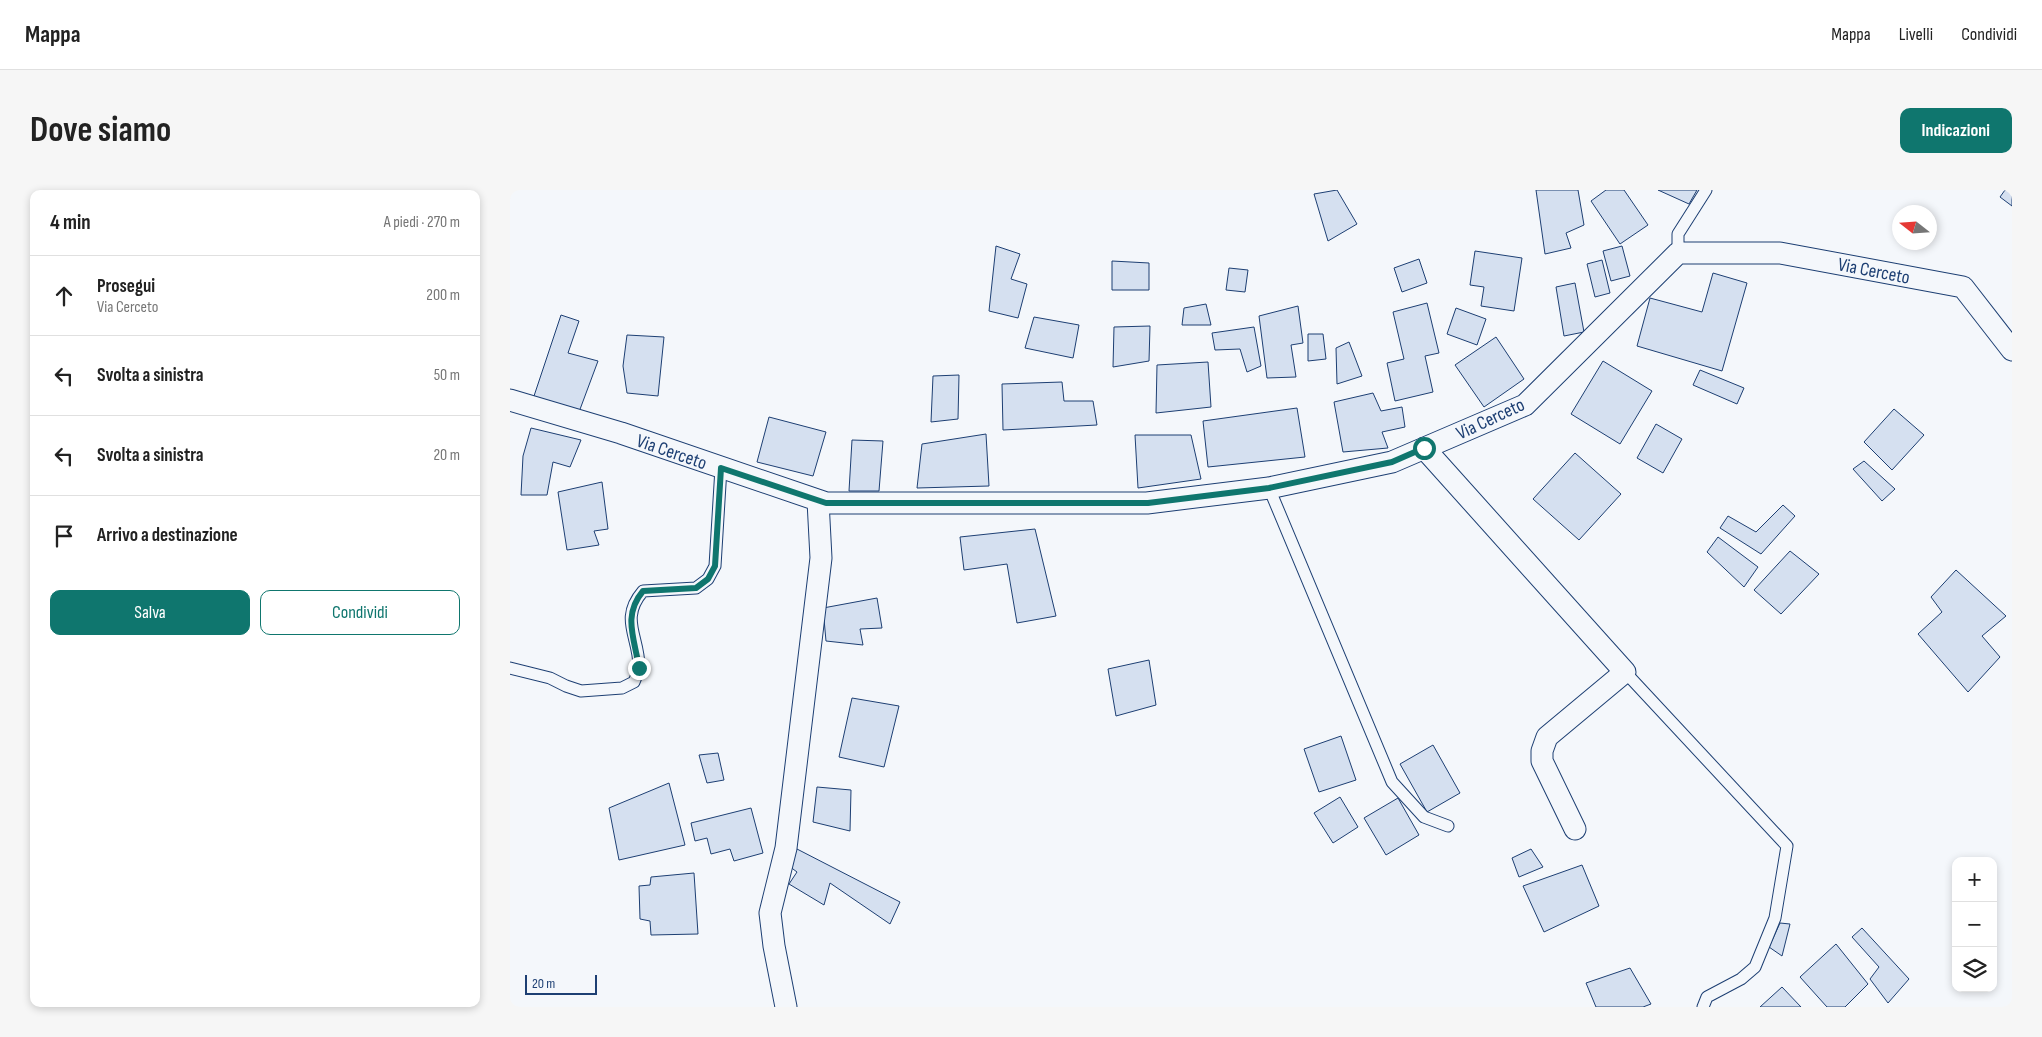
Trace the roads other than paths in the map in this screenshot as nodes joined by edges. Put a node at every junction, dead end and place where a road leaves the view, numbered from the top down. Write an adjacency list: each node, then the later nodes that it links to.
1 (1706, 190): 2 (lane)
2 (1678, 253): 3 (street, Via Cerceto); 5 (street, Via Cerceto)
3 (2012, 350)
4 (510, 400): 6 (street, Via Cerceto)
5 (1424, 448): 7 (street, Via Cerceto); 10 (street)
6 (721, 468): 8 (street, Via Cerceto); 9 (lane)
7 (1269, 488): 8 (street, Via Cerceto); 11 (lane)
8 (818, 501): 13 (street)
9 (510, 668)
10 (1625, 672): 12 (street); 14 (lane)
11 (1448, 826)
12 (1575, 829)
13 (786, 1007)
14 (1703, 1007)

